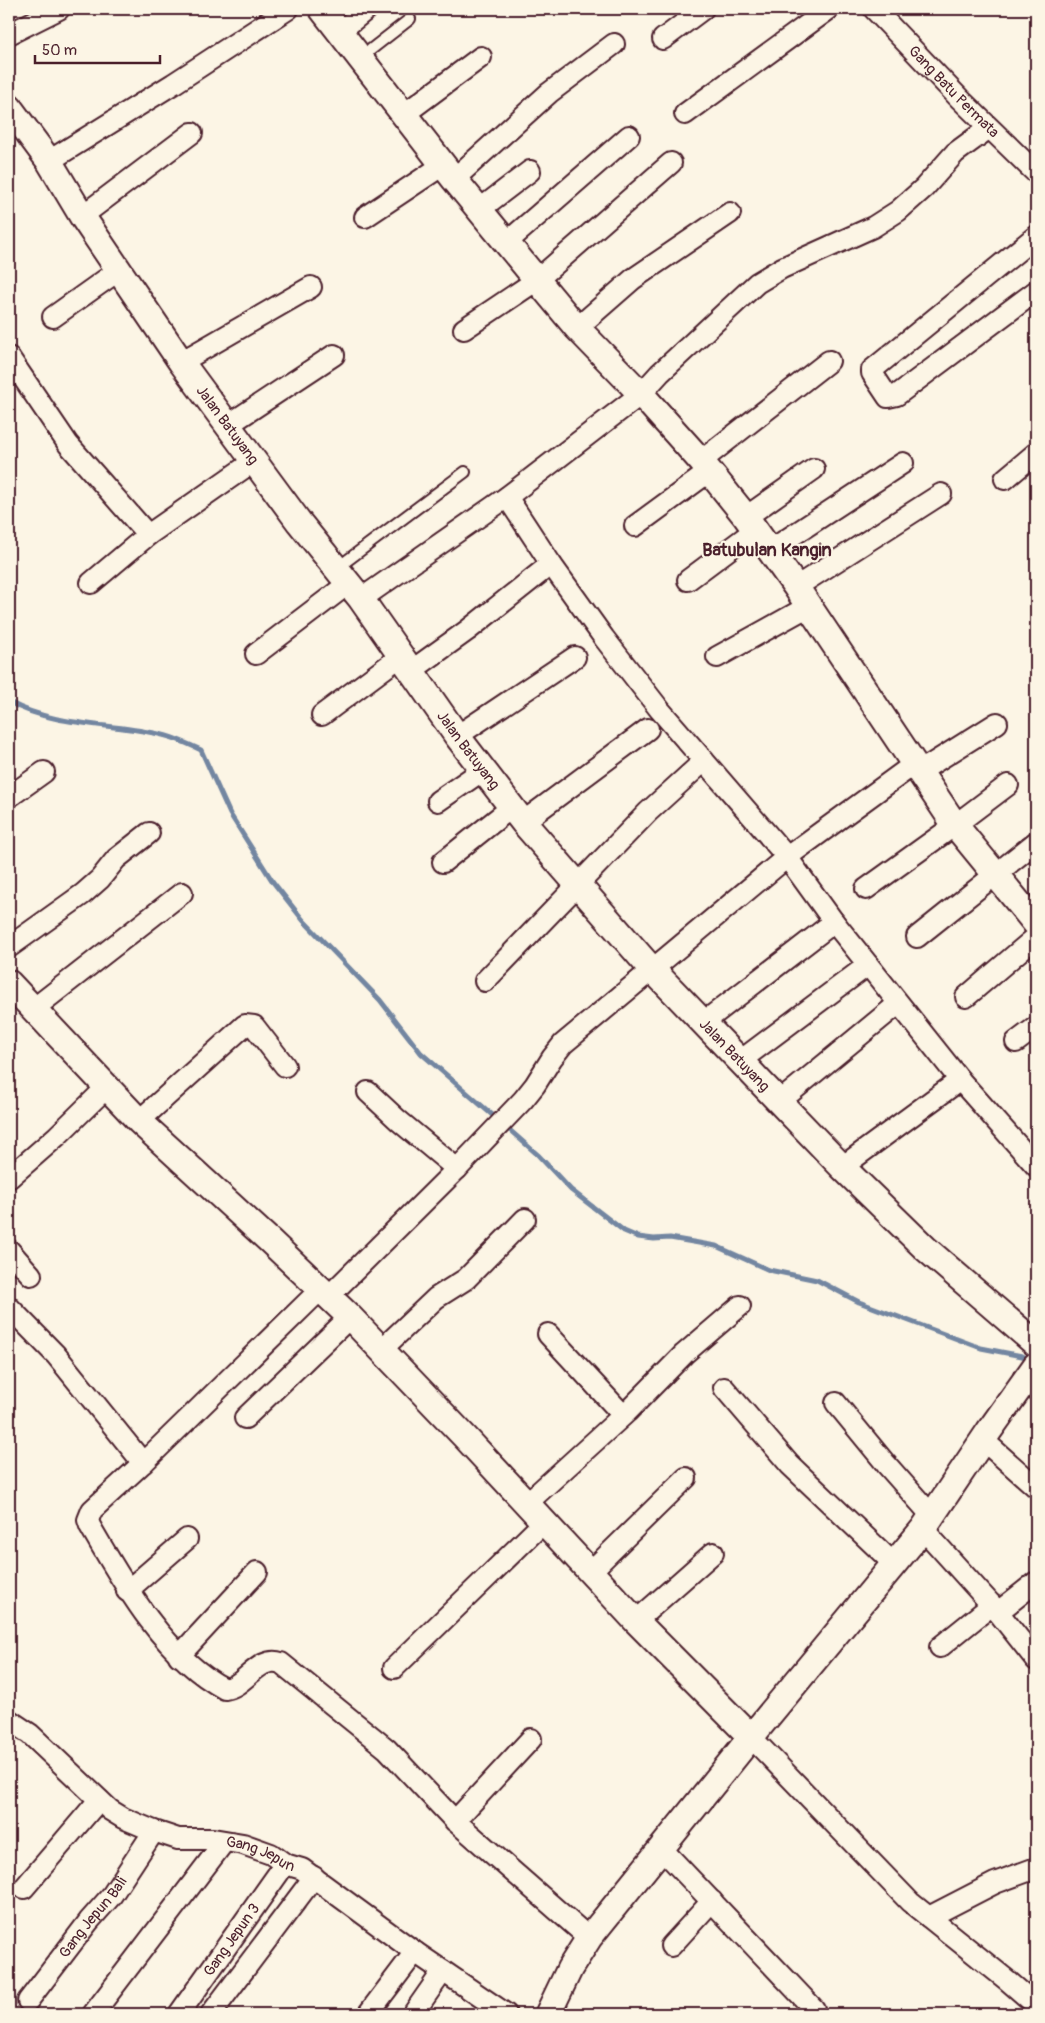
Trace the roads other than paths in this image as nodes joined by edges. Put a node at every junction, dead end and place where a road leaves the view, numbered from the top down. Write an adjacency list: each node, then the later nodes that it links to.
1 (59, 9): 10 (street)
2 (288, 9): 21 (street)
3 (322, 9): 9 (street)
4 (367, 9): 9 (street)
5 (703, 9): 11 (street)
6 (829, 9): 16 (street)
7 (874, 9): 18 (street, Gang Batu Permata)
8 (410, 19): 14 (lane)
9 (339, 32): 14 (street)
10 (9, 34)
11 (663, 39)
12 (614, 44): 23 (street)
13 (482, 57): 17 (street)
14 (359, 58): 17 (street)
15 (9, 107): 21 (street, Jalan Batuyang)
16 (685, 114)
17 (403, 115): 23 (street)
18 (989, 128): 25 (street, Gang Batu Permata); 43 (street)
19 (192, 133): 28 (street)
20 (629, 136): 31 (street)
21 (49, 161): 28 (street, Jalan Batuyang)
22 (671, 163): 33 (street)
23 (448, 172): 26 (street); 29 (street)
24 (530, 172): 26 (street)
25 (1036, 173)
26 (479, 210): 31 (street)
27 (730, 212): 37 (street)
28 (82, 216): 32 (street, Jalan Batuyang)
29 (365, 217)
30 (1036, 236): 35 (street)
31 (506, 243): 33 (street)
32 (118, 270): 36 (street); 42 (street, Jalan Batuyang)
33 (537, 280): 37 (street); 38 (street)
34 (311, 287): 42 (street)
35 (1036, 291)
36 (53, 317)
37 (576, 328): 43 (street)
38 (464, 329)
39 (334, 355): 44 (street)
40 (9, 357): 56 (street)
41 (829, 361): 48 (street)
42 (181, 362): 44 (street, Jalan Batuyang)
43 (641, 394): 48 (street); 53 (street)
44 (228, 425): 46 (street, Jalan Batuyang)
45 (1036, 453): 51 (street)
46 (254, 461): 56 (street); 61 (street, Jalan Batuyang)
47 (903, 463): 57 (street)
48 (705, 466): 54 (street); 55 (street)
49 (814, 469): 54 (street)
50 (466, 472): 61 (lane)
51 (1005, 479)
52 (940, 494): 62 (street)
53 (507, 497): 58 (street); 61 (street)
54 (751, 524): 57 (street); 59 (street)
55 (635, 526)
56 (148, 535): 60 (street)
57 (769, 551): 62 (street)
58 (551, 564): 66 (street); 71 (street)
59 (688, 580)
60 (91, 583)
61 (349, 583): 63 (street); 66 (street, Jalan Batuyang)
62 (803, 597): 65 (street); 72 (street)
63 (256, 654)
64 (575, 657): 70 (street)
65 (717, 658)
66 (406, 663): 67 (street); 70 (street, Jalan Batuyang)
67 (322, 715)
68 (997, 723): 72 (street)
69 (648, 729): 78 (street)
70 (456, 736): 73 (street, Jalan Batuyang)
71 (704, 761): 82 (street); 85 (street)
72 (916, 769): 79 (street); 82 (street)
73 (483, 770): 77 (street); 78 (street, Jalan Batuyang)
74 (44, 772): 76 (street)
75 (1008, 785): 79 (street)
76 (9, 797)
77 (438, 801)
78 (517, 815): 83 (street); 85 (street, Jalan Batuyang)
79 (955, 825): 84 (street); 86 (street)
80 (149, 833): 92 (street)
81 (1036, 842): 84 (street)
82 (787, 857): 88 (street); 94 (street)
83 (443, 862)
84 (996, 874): 89 (street); 91 (street)
85 (577, 884): 94 (street, Jalan Batuyang); 95 (street)
86 (866, 888)
87 (182, 893): 99 (street)
88 (834, 922): 93 (street); 100 (street)
89 (1036, 924)
90 (1036, 936): 97 (street)
91 (917, 937)
92 (9, 946)
93 (868, 964): 98 (street); 103 (street)
94 (653, 970): 100 (street, Jalan Batuyang); 112 (street)
95 (485, 981)
96 (9, 983): 99 (street)
97 (966, 997)
98 (898, 1004): 105 (street); 108 (street)
99 (32, 1010): 106 (street)
100 (704, 1022): 103 (street, Jalan Batuyang)
101 (1036, 1027): 102 (street)
102 (1016, 1042)
103 (740, 1061): 108 (street, Jalan Batuyang)
104 (285, 1066): 109 (street)
105 (960, 1080): 110 (street); 111 (street)
106 (107, 1087): 109 (street); 113 (street)
107 (368, 1092): 112 (street)
108 (779, 1102): 110 (street, Jalan Batuyang)
109 (140, 1121): 117 (street)
110 (842, 1166): 121 (street, Jalan Batuyang)
111 (1036, 1166)
112 (458, 1169): 117 (street)
113 (9, 1178)
114 (525, 1219): 125 (street)
115 (9, 1250): 116 (street)
116 (31, 1275)
117 (325, 1293): 120 (street); 132 (street)
118 (740, 1306): 129 (street)
119 (9, 1307): 132 (street)
120 (350, 1317): 125 (street); 130 (street)
121 (1012, 1323): 122 (street, Jalan Batuyang); 124 (street, Jalan Batuyang)
122 (1036, 1329)
123 (548, 1334): 129 (street)
124 (1036, 1344)
125 (381, 1350): 136 (street)
126 (1032, 1375): 131 (street)
127 (724, 1388): 141 (street)
128 (836, 1403): 138 (street)
129 (623, 1415): 136 (street)
130 (245, 1418)
131 (986, 1435): 133 (street); 135 (street); 138 (street)
132 (143, 1463): 145 (street)
133 (1036, 1472)
134 (686, 1478): 143 (street)
135 (1036, 1487)
136 (526, 1504): 137 (street)
137 (544, 1522): 143 (street); 151 (street)
138 (928, 1523): 141 (street); 146 (street)
139 (187, 1539): 145 (street)
140 (713, 1553): 147 (street)
141 (894, 1564): 153 (street)
142 (257, 1572): 149 (street)
143 (590, 1572): 147 (street)
144 (1036, 1582): 146 (street)
145 (127, 1591): 149 (street)
146 (995, 1608): 148 (street); 150 (street)
147 (636, 1621): 153 (street)
148 (940, 1646)
149 (179, 1656): 156 (street)
150 (1036, 1660)
151 (394, 1668)
152 (9, 1720): 155 (street, Gang Jepun)
153 (751, 1737): 159 (street); 165 (street)
154 (531, 1739): 156 (street)
155 (99, 1800): 157 (street, Gang Jepun); 163 (street)
156 (455, 1821): 166 (street)
157 (154, 1831): 158 (street, Gang Jepun); 170 (street, Gang Jepun Bali)
158 (224, 1842): 160 (street, Gang Jepun); 173 (street)
159 (661, 1848): 164 (street); 166 (street)
160 (285, 1864): 162 (street, Gang Jepun); 174 (street, Gang Jepun 3)
161 (1036, 1868): 165 (street)
162 (314, 1877): 168 (street, Gang Jepun); 175 (street)
163 (24, 1888)
164 (712, 1901): 167 (street); 172 (street)
165 (929, 1918): 171 (street)
166 (589, 1938): 179 (street)
167 (671, 1946)
168 (414, 1952): 169 (street, Gang Jepun); 176 (street)
169 (443, 1971): 177 (street); 178 (street, Gang Jepun)
170 (28, 2001)
171 (1036, 2005)
172 (814, 2009)
173 (93, 2014)
174 (179, 2014)
175 (212, 2014)
176 (368, 2014)
177 (413, 2014)
178 (506, 2014)
179 (548, 2014)

